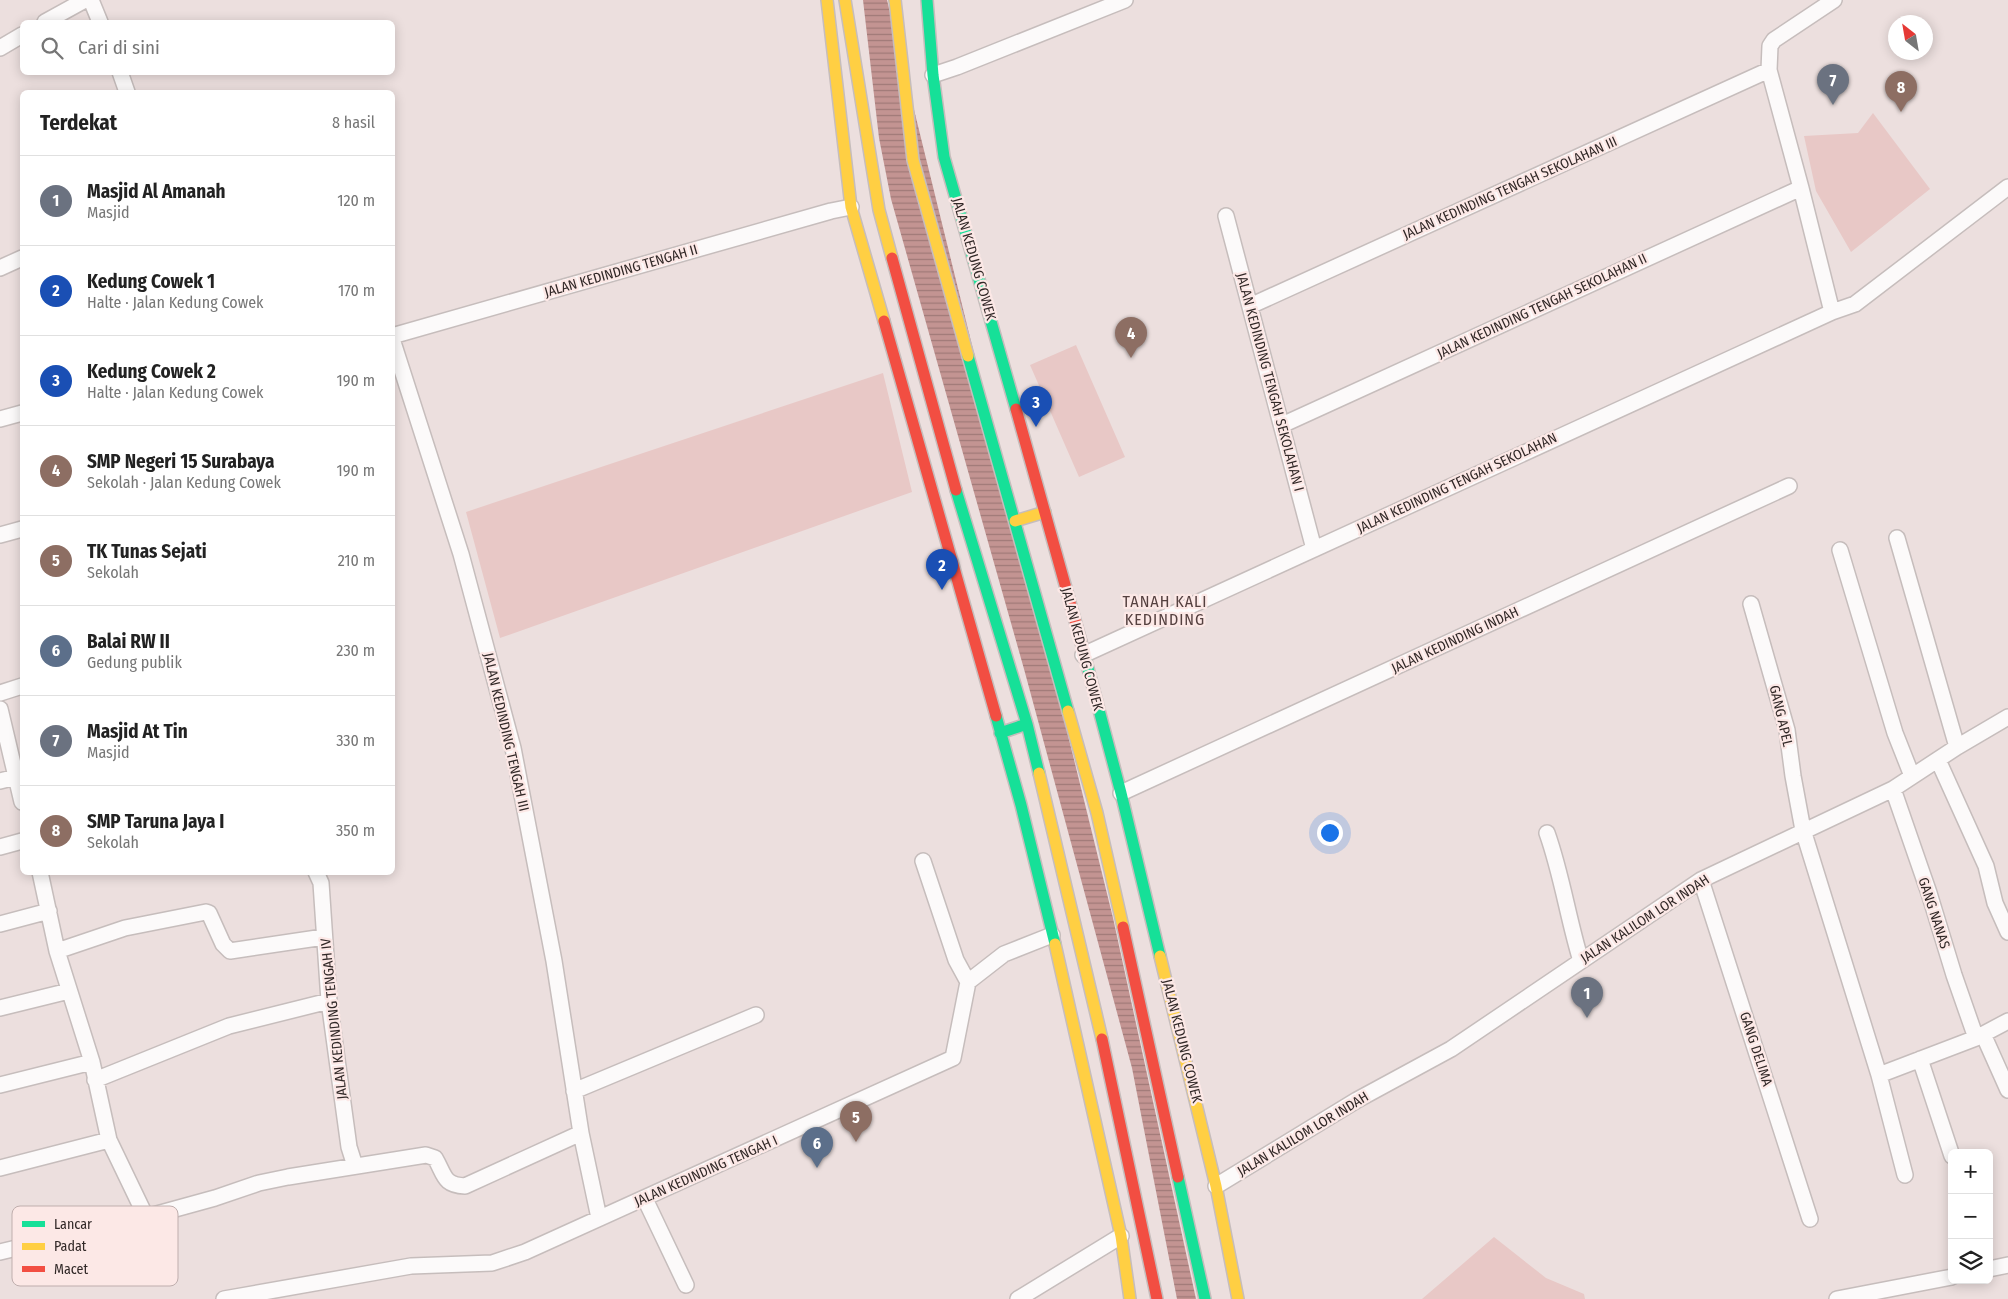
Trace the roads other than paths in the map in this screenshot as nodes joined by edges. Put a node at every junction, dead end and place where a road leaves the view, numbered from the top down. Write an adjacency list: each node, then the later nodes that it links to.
1 (85, 0): 9 (street)
2 (91, 0): 10 (street)
3 (827, 0): 19 (main road)
4 (845, 0): 44 (main road)
5 (894, 0): 32 (main road)
6 (927, 0): 15 (main road, JALAN KEDUNG COWEK)
7 (1126, 0): 15 (street)
8 (1834, 0): 13 (street)
9 (49, 20)
10 (99, 20)
11 (20, 36): 12 (street)
12 (0, 48)
13 (1769, 70): 18 (street); 23 (street, JALAN KEDINDING TENGAH SEKOLAHAN III)
14 (121, 75): 16 (street)
15 (933, 75): 31 (main road, JALAN KEDUNG COWEK)
16 (126, 90)
17 (2008, 187): 24 (street, JALAN KEDINDING TENGAH SEKOLAHAN)
18 (1801, 188): 24 (street); 29 (street, JALAN KEDINDING TENGAH SEKOLAHAN II)
19 (851, 207): 25 (street, JALAN KEDINDING TENGAH II); 45 (main road)
20 (1226, 216): 23 (street, JALAN KEDINDING TENGAH SEKOLAHAN I)
21 (20, 259): 22 (street)
22 (0, 268)
23 (1250, 306): 29 (street, JALAN KEDINDING TENGAH SEKOLAHAN I)
24 (1832, 312): 36 (street, JALAN KEDINDING TENGAH SEKOLAHAN)
25 (395, 337)
26 (395, 347): 82 (street, JALAN KEDINDING TENGAH III)
27 (20, 414): 28 (street)
28 (0, 419)
29 (1282, 424): 36 (street, JALAN KEDINDING TENGAH SEKOLAHAN I)
30 (1789, 486): 52 (street, JALAN KEDINDING INDAH)
31 (1045, 512): 32 (main road); 39 (main road, JALAN KEDUNG COWEK)
32 (1015, 521): 104 (main road)
33 (20, 530): 34 (street)
34 (0, 535)
35 (1897, 538): 46 (street)
36 (1314, 548): 39 (street, JALAN KEDINDING TENGAH SEKOLAHAN)
37 (1840, 550): 48 (street)
38 (1751, 604): 54 (street, GANG APEL)
39 (1083, 655): 52 (main road, JALAN KEDUNG COWEK)
40 (20, 687): 41 (street)
41 (0, 693)
42 (0, 709): 49 (street)
43 (2008, 717): 46 (street, JALAN KALILOM LOR INDAH)
44 (1026, 724): 45 (main road); 103 (main road)
45 (1000, 733): 65 (main road)
46 (1958, 747): 47 (street, JALAN KALILOM LOR INDAH)
47 (1938, 760): 48 (street, JALAN KALILOM LOR INDAH); 64 (street)
48 (1912, 776): 51 (street, JALAN KALILOM LOR INDAH)
49 (16, 777): 50 (street); 53 (street)
50 (0, 781)
51 (1893, 789): 54 (street, JALAN KALILOM LOR INDAH); 75 (street, GANG NANAS)
52 (1122, 793): 89 (main road, JALAN KEDUNG COWEK)
53 (20, 794)
54 (1804, 830): 61 (street, JALAN KALILOM LOR INDAH); 78 (street, GANG APEL)
55 (1548, 833): 68 (street)
56 (20, 842): 57 (street)
57 (0, 847)
58 (923, 861): 69 (street)
59 (41, 875): 62 (street)
60 (317, 875): 66 (street, JALAN KEDINDING TENGAH IV)
61 (1701, 880): 68 (street, JALAN KALILOM LOR INDAH); 94 (street, GANG DELIMA)
62 (49, 911): 63 (street); 67 (street)
63 (0, 924)
64 (2008, 932)
65 (1052, 934): 69 (street); 95 (main road)
66 (324, 937): 67 (street); 71 (street, JALAN KEDINDING TENGAH IV)
67 (57, 951): 70 (street)
68 (1581, 961): 89 (street, JALAN KALILOM LOR INDAH)
69 (968, 982): 90 (street, JALAN KEDINDING TENGAH I)
70 (69, 991): 72 (street); 77 (street)
71 (329, 1001): 79 (street); 86 (street, JALAN KEDINDING TENGAH IV)
72 (0, 1008)
73 (756, 1015): 82 (street)
74 (2008, 1021): 75 (street)
75 (1980, 1036): 76 (street); 81 (street, GANG NANAS)
76 (1920, 1059): 78 (street); 85 (street)
77 (92, 1062): 79 (street); 80 (street)
78 (1879, 1074): 88 (street, GANG APEL)
79 (95, 1080): 84 (street)
80 (0, 1085)
81 (2008, 1090)
82 (574, 1091): 83 (street, JALAN KEDINDING TENGAH III)
83 (581, 1133): 86 (street); 93 (street, JALAN KEDINDING TENGAH III)
84 (109, 1140): 87 (street); 91 (street)
85 (1950, 1149)
86 (355, 1166): 92 (street)
87 (0, 1168)
88 (1906, 1174)
89 (1216, 1186): 105 (main road, JALAN KEDUNG COWEK)
90 (645, 1199): 93 (street, JALAN KEDINDING TENGAH I); 99 (street)
91 (141, 1206)
92 (178, 1208)
93 (599, 1218): 100 (street, JALAN KEDINDING TENGAH I)
94 (1810, 1219)
95 (1121, 1236): 101 (street); 102 (main road)
96 (2008, 1266): 97 (street)
97 (1993, 1268)
98 (1948, 1277): 106 (street)
99 (686, 1285)
100 (224, 1299)
101 (1018, 1299)
102 (1130, 1299)
103 (1157, 1299)
104 (1205, 1299)
105 (1238, 1299)
106 (1838, 1299)

